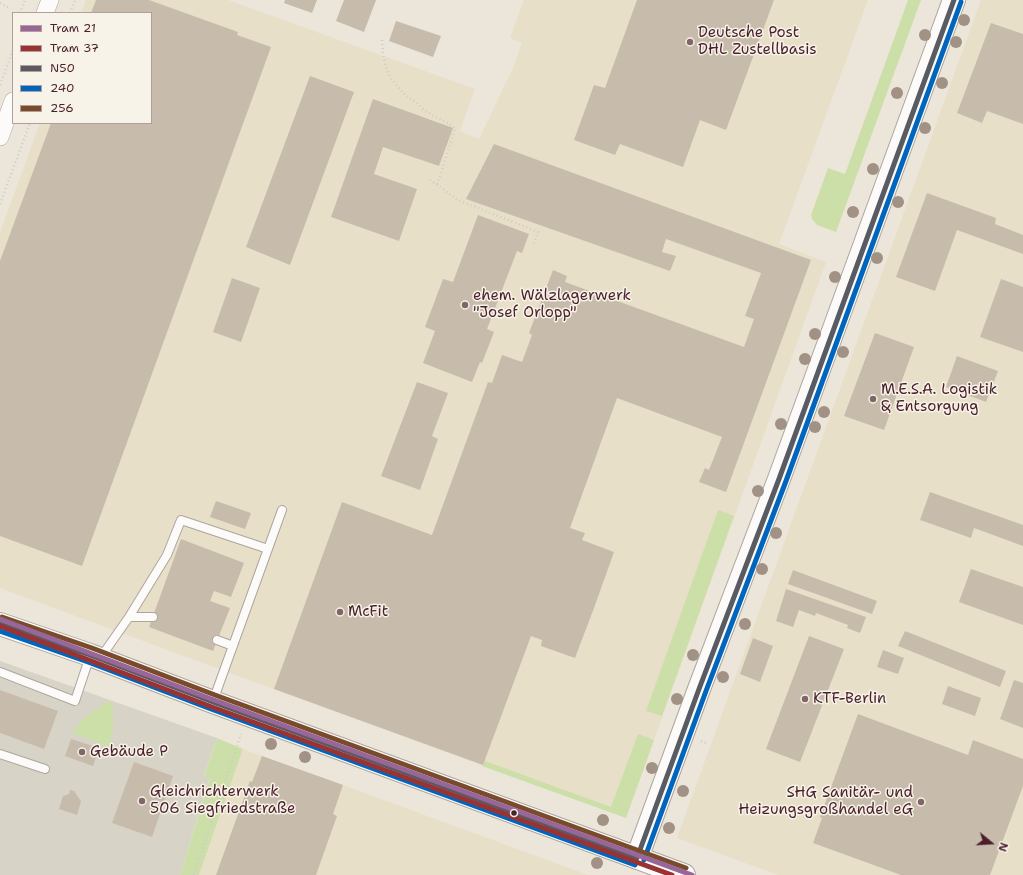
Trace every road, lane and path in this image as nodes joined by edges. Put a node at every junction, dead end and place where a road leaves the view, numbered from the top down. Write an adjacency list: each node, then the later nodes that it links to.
1 (25, 0): 7 (path)
2 (50, 0): 8 (street)
3 (75, 0): 9 (path)
4 (954, 0): 33 (street)
5 (0, 3): 6 (path)
6 (10, 8)
7 (20, 12)
8 (45, 12)
9 (70, 12)
10 (382, 40): 17 (path)
11 (12, 53): 12 (path)
12 (0, 85)
13 (12, 104): 15 (street)
14 (30, 124): 18 (path)
15 (0, 137)
16 (430, 180): 17 (path)
17 (437, 185): 19 (path)
18 (0, 204)
19 (533, 246)
20 (282, 510): 21 (lane)
21 (268, 549): 22 (lane); 26 (lane)
22 (129, 616): 23 (lane); 27 (lane)
23 (153, 617)
24 (0, 624): 27 (street)
25 (217, 640): 26 (lane)
26 (233, 646): 29 (lane)
27 (95, 657): 28 (lane); 29 (street)
28 (0, 672)
29 (213, 702): 30 (street)
30 (249, 715): 33 (street); 34 (path)
31 (0, 754): 32 (lane)
32 (45, 769)
33 (637, 858): 35 (street)
34 (194, 875)
35 (684, 875)

